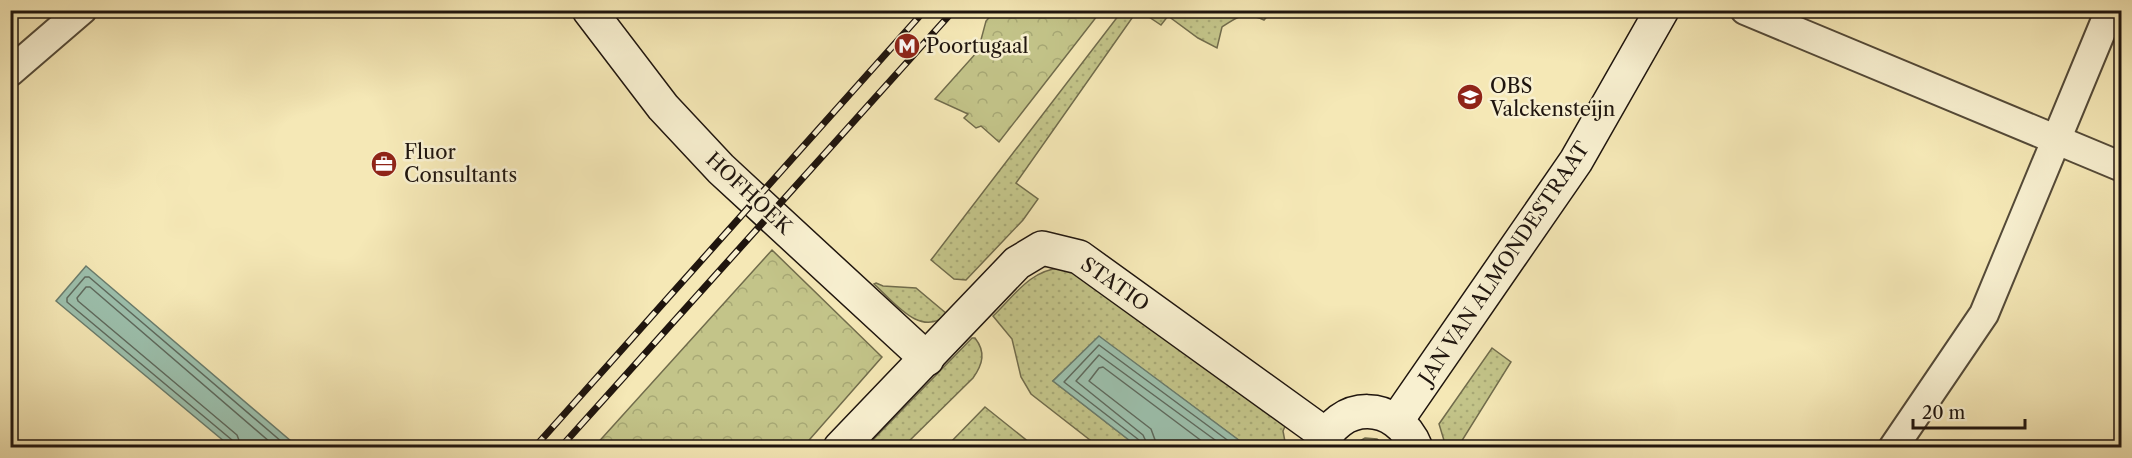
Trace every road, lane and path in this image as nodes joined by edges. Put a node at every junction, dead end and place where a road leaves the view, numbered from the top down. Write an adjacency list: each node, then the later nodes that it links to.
1 (82, 10): 6 (street)
2 (589, 10): 9 (street, HOFHOEK)
3 (1662, 10): 10 (street, JAN VAN ALMONDESTRAAT)
4 (1745, 10): 7 (street)
5 (2110, 10): 7 (street)
6 (10, 72)
7 (2058, 141): 8 (street); 14 (street)
8 (2121, 167)
9 (927, 359): 11 (street, STATIO); 12 (street, STATIO)
10 (1397, 420): 11 (street); 13 (street)
11 (1323, 441)
12 (840, 447)
13 (1416, 447)
14 (1893, 447)

